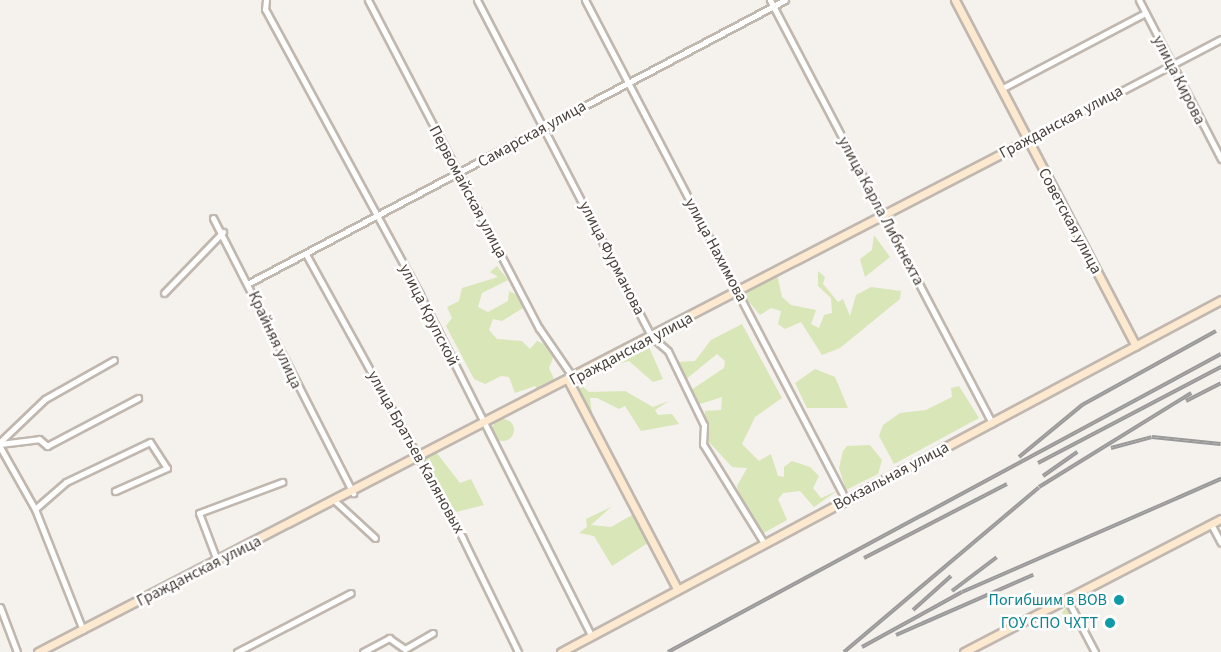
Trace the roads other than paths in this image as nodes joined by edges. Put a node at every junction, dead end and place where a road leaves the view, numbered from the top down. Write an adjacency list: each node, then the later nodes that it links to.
1 (266, 0): 19 (street, улица Крупской)
2 (368, 0): 17 (street, Первомайская улица)
3 (477, 0): 14 (street, улица Фурманова)
4 (585, 0): 12 (street, улица Нахимова)
5 (785, 0): 8 (street, Самарская улица)
6 (955, 0): 13 (street, Советская улица)
7 (1138, 0): 9 (street, улица Кирова)
8 (771, 3): 12 (street, Самарская улица); 18 (street, улица Карла Либкнехта)
9 (1145, 12): 11 (street, улица Кирова); 13 (street)
10 (1221, 39): 11 (street, Гражданская улица)
11 (1172, 65): 15 (street, Гражданская улица); 16 (street, улица Кирова)
12 (627, 82): 14 (street, Самарская улица); 24 (street, улица Нахимова)
13 (1001, 89): 15 (street, Советская улица)
14 (544, 127): 17 (street, Самарская улица); 27 (street, улица Фурманова)
15 (1028, 140): 18 (street, Гражданская улица); 28 (street, Советская улица)
16 (1221, 159)
17 (458, 175): 19 (street, Самарская улица); 30 (street, Первомайская улица)
18 (885, 214): 24 (street, Гражданская улица); 32 (street, улица Карла Либкнехта)
19 (379, 216): 22 (street, Самарская улица); 33 (street, улица Крупской)
20 (213, 218): 21 (street, Крайняя улица)
21 (223, 232): 23 (street, Крайняя улица); 25 (street)
22 (307, 256): 23 (street, Самарская улица); 35 (street, улица Братьев Каляновых)
23 (249, 283): 38 (street, Крайняя улица)
24 (739, 291): 27 (street, Гражданская улица); 39 (street, улица Нахимова)
25 (165, 293)
26 (1221, 300): 28 (street, Вокзальная улица)
27 (652, 337): 30 (street, Гражданская улица); 45 (street, улица Фурманова)
28 (1136, 346): 32 (street, Вокзальная улица)
29 (114, 360): 34 (street)
30 (571, 381): 33 (street, Гражданская улица); 48 (street, Первомайская улица)
31 (138, 398): 34 (street)
32 (992, 423): 39 (street, Вокзальная улица)
33 (484, 424): 35 (street, Гражданская улица); 54 (street, улица Крупской)
34 (0, 444): 41 (street)
35 (418, 458): 38 (street, Гражданская улица); 59 (street, улица Братьев Каляновых)
36 (282, 482): 47 (street)
37 (115, 491): 41 (street)
38 (353, 493): 40 (street, Гражданская улица)
39 (846, 500): 45 (street, Вокзальная улица)
40 (336, 502): 44 (street); 47 (street, Гражданская улица)
41 (36, 508): 52 (street)
42 (1221, 519): 43 (street)
43 (1211, 524): 46 (street); 50 (street)
44 (375, 538)
45 (764, 543): 48 (street, Вокзальная улица)
46 (1221, 543)
47 (218, 563): 52 (street, Гражданская улица)
48 (677, 589): 54 (street, Вокзальная улица)
49 (351, 593): 57 (street)
50 (1067, 599): 61 (street); 62 (street)
51 (0, 607): 55 (street)
52 (83, 630): 56 (street, Гражданская улица)
53 (433, 633): 58 (street)
54 (591, 635): 60 (street, Вокзальная улица)
55 (17, 652)
56 (38, 652)
57 (237, 652)
58 (363, 652)
59 (518, 652)
60 (561, 652)
61 (964, 652)
62 (1095, 652)

